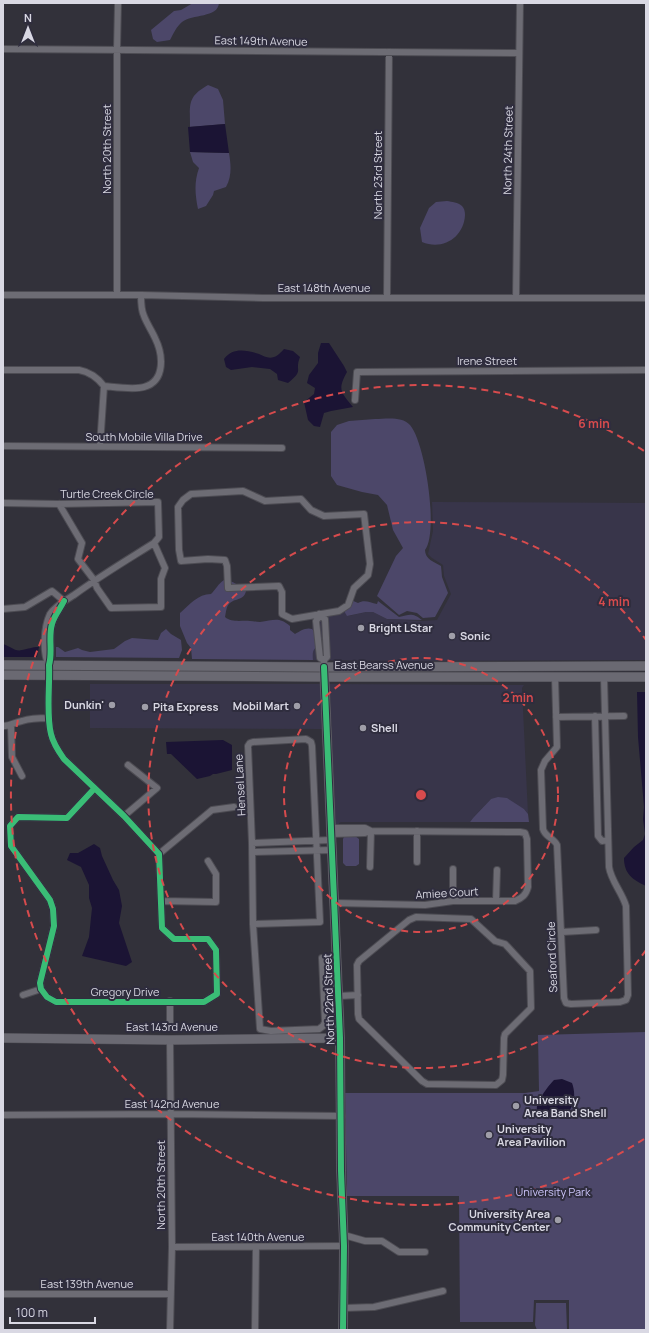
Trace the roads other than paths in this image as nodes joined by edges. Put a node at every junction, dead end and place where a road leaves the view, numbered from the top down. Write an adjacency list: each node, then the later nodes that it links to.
1 (118, 3): 4 (street, North 20th Street)
2 (520, 3): 6 (street, North 24th Street)
3 (3, 49): 4 (street, East 149th Avenue)
4 (117, 49): 5 (street, East 149th Avenue); 8 (street, North 20th Street)
5 (389, 52): 6 (street, East 149th Avenue); 10 (street, North 23rd Street)
6 (519, 52): 11 (street, North 24th Street)
7 (3, 295): 8 (street, East 148th Avenue)
8 (117, 295): 9 (street, East 148th Avenue)
9 (141, 295): 10 (street, East 148th Avenue); 15 (street)
10 (387, 297): 11 (street, East 148th Avenue)
11 (516, 298): 12 (street, East 148th Avenue)
12 (646, 298)
13 (3, 370): 15 (street)
14 (646, 370): 16 (street, Irene Street)
15 (104, 386): 18 (street)
16 (355, 400)
17 (5, 446): 18 (street, South Mobile Villa Drive)
18 (100, 446): 19 (street, South Mobile Villa Drive)
19 (282, 448)
20 (3, 503): 21 (street, Turtle Creek Circle)
21 (59, 504): 22 (street, Turtle Creek Circle); 23 (street)
22 (154, 543): 23 (street); 23 (street)
23 (94, 580): 24 (street)
24 (64, 602): 25 (street); 29 (street)
25 (3, 609)
26 (320, 615): 26 (street); 27 (street)
27 (324, 663): 30 (main road, East Bearss Avenue); 31 (main road, East Bearss Avenue); 35 (main road, North 22nd Street)
28 (3, 665): 29 (main road, East Bearss Avenue)
29 (48, 665): 30 (main road, East Bearss Avenue); 33 (street)
30 (158, 666): 34 (main road)
31 (646, 666)
32 (3, 675): 33 (main road, East Bearss Avenue)
33 (49, 675): 34 (main road, East Bearss Avenue); 43 (street)
34 (158, 676): 35 (main road, East Bearss Avenue)
35 (324, 677): 36 (main road, East Bearss Avenue); 53 (main road, North 22nd Street)
36 (554, 677): 37 (main road, East Bearss Avenue); 39 (street, Seaford Circle)
37 (604, 677): 38 (main road, East Bearss Avenue); 41 (street, Seaford Circle)
38 (646, 677)
39 (556, 714): 40 (street); 72 (street, Seaford Circle)
40 (595, 716): 41 (street); 55 (street)
41 (605, 716): 42 (street); 55 (street, Seaford Circle)
42 (624, 716)
43 (49, 718): 45 (street); 48 (street)
44 (3, 726): 45 (street)
45 (11, 726): 47 (street)
46 (128, 765): 50 (street)
47 (22, 776)
48 (94, 789): 50 (street); 74 (street)
49 (234, 807): 60 (street)
50 (124, 816): 60 (street)
51 (371, 831): 52 (street); 53 (street); 63 (street)
52 (418, 831): 62 (street); 68 (street, Amiee Court)
53 (331, 834): 54 (street); 58 (main road, North 22nd Street)
54 (317, 840): 56 (street); 56 (street, Hensel Lane); 57 (street, Hensel Lane)
55 (608, 840): 72 (street, Seaford Circle)
56 (252, 843): 59 (street, Hensel Lane)
57 (318, 850): 58 (street); 59 (street); 70 (street, Hensel Lane)
58 (332, 850): 69 (main road, North 22nd Street)
59 (253, 852): 70 (street, Hensel Lane)
60 (159, 854): 66 (street, Gregory Drive)
61 (208, 861): 66 (street)
62 (417, 862)
63 (370, 866)
64 (453, 868): 67 (street)
65 (497, 870): 68 (street)
66 (162, 901): 78 (street, Gregory Drive)
67 (453, 901): 68 (street, Amiee Court); 69 (street, Amiee Court)
68 (496, 901)
69 (335, 903): 77 (main road, North 22nd Street)
70 (253, 924): 80 (street, Hensel Lane)
71 (596, 930): 72 (street)
72 (562, 932)
73 (322, 958): 80 (street)
74 (41, 988): 75 (street); 78 (street, Gregory Drive)
75 (23, 995)
76 (358, 995): 76 (street); 77 (street)
77 (339, 996): 82 (main road, North 22nd Street)
78 (170, 1001): 79 (street)
79 (170, 1023)
80 (260, 1029): 83 (street, Hensel Lane)
81 (3, 1038): 84 (main road, East 143rd Avenue)
82 (340, 1038): 83 (main road, East 143rd Avenue); 87 (main road, North 22nd Street)
83 (260, 1039): 84 (main road, East 143rd Avenue)
84 (170, 1040): 85 (street, North 20th Street)
85 (171, 1114): 86 (street, East 142nd Avenue); 87 (street, East 142nd Avenue); 90 (street, North 20th Street)
86 (3, 1115)
87 (342, 1116): 88 (main road, North 22nd Street)
88 (344, 1235): 89 (main road, North 22nd Street); 92 (street)
89 (344, 1246): 91 (street, East 140th Avenue); 96 (main road, North 22nd Street)
90 (172, 1247): 91 (street, East 140th Avenue); 95 (street, North 20th Street)
91 (256, 1247): 98 (street)
92 (425, 1252)
93 (443, 1291): 96 (street)
94 (3, 1294): 95 (street, East 139th Avenue)
95 (170, 1294): 97 (street, North 20th Street)
96 (344, 1308): 99 (main road, North 22nd Street)
97 (170, 1330)
98 (256, 1330)
99 (343, 1330)

